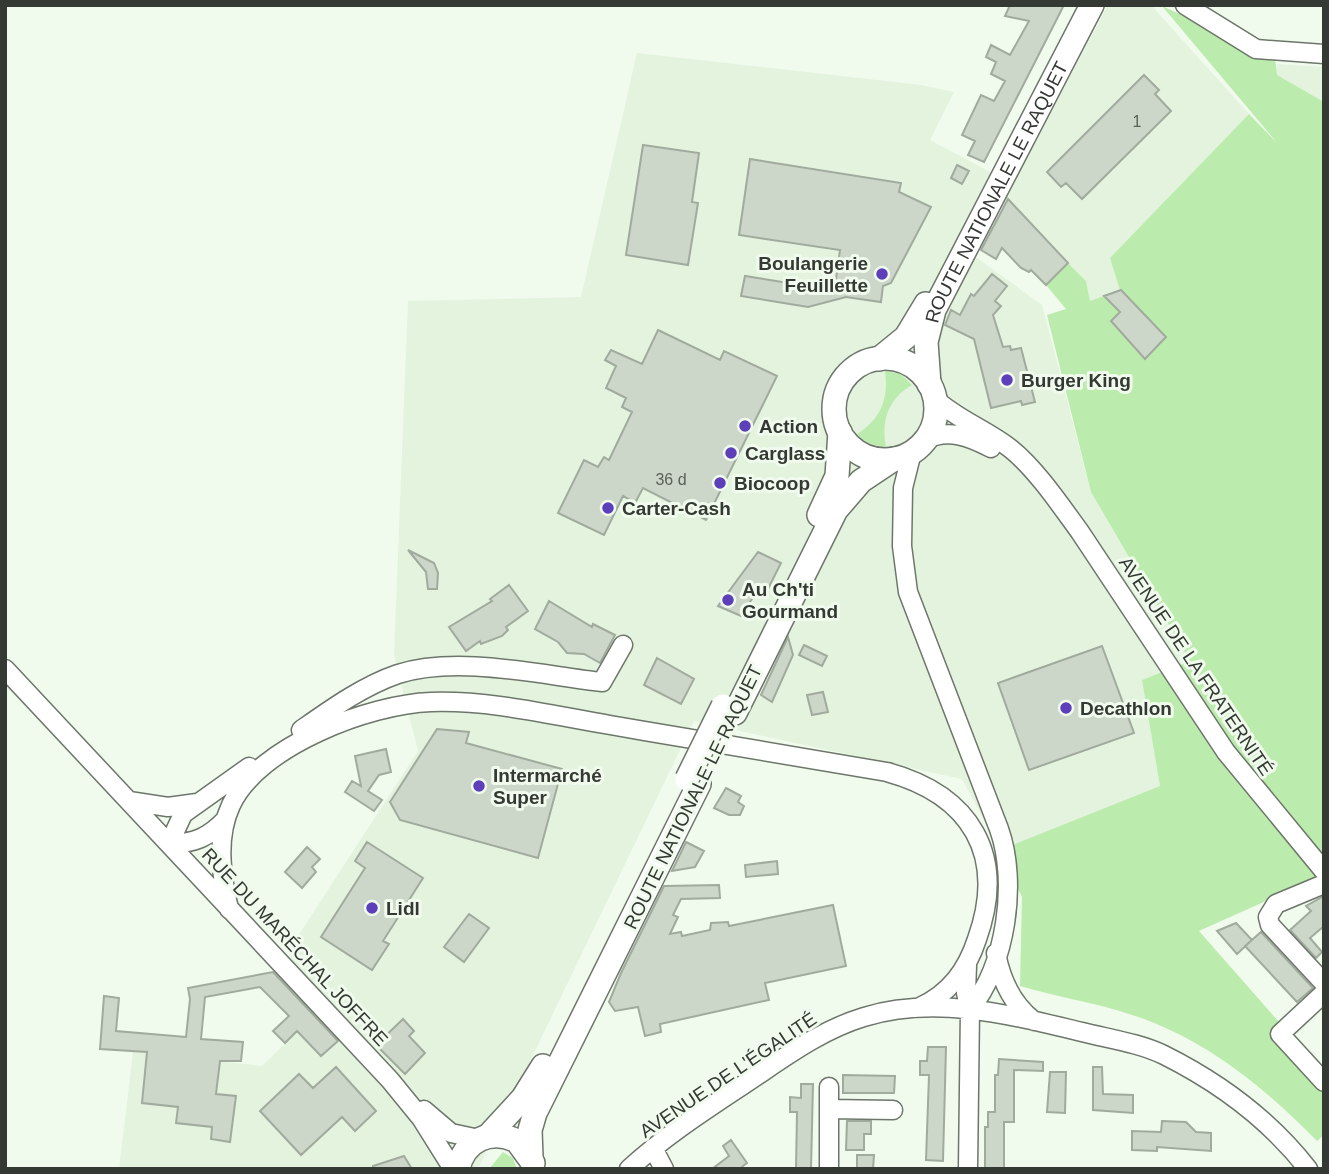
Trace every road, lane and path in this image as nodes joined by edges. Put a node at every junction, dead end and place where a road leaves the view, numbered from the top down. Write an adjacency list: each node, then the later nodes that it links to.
1 (1079, 5): 5 (main road, ROUTE NATIONALE LE RAQUET)
2 (1092, 5): 6 (main road, ROUTE NATIONALE LE RAQUET)
3 (1185, 5): 4 (street)
4 (1324, 54)
5 (878, 359): 6 (main road); 7 (main road)
6 (932, 391): 8 (main road); 9 (street, AVENUE DE LA FRATERNITÉ)
7 (839, 432): 8 (main road); 12 (main road, ROUTE NATIONALE LE RAQUET)
8 (910, 450): 9 (street, AVENUE DE LA FRATERNITÉ); 12 (main road, ROUTE NATIONALE LE RAQUET); 20 (street)
9 (1038, 480): 17 (street, AVENUE DE LA FRATERNITÉ)
10 (623, 645): 13 (street)
11 (5, 669): 14 (street, RUE DU MARÉCHAL JOFFRE)
12 (729, 710): 27 (main road, ROUTE NATIONALE LE RAQUET)
13 (203, 800): 14 (street); 16 (street)
14 (129, 801): 16 (street, RUE DU MARÉCHAL JOFFRE)
15 (226, 819): 16 (street); 19 (street); 21 (street)
16 (169, 844): 19 (street, RUE DU MARÉCHAL JOFFRE)
17 (1324, 871)
18 (1324, 884): 22 (street)
19 (229, 909): 28 (street, RUE DU MARÉCHAL JOFFRE)
20 (996, 953): 25 (street); 26 (street)
21 (967, 962): 24 (street); 25 (street)
22 (1324, 983)
23 (1324, 993): 29 (street)
24 (920, 1007): 25 (street, AVENUE DE L'ÉGALITÉ); 34 (street, AVENUE DE L'ÉGALITÉ)
25 (970, 1009): 26 (street, AVENUE DE L'ÉGALITÉ); 41 (street)
26 (1034, 1021): 42 (street, AVENUE DE L'ÉGALITÉ)
27 (568, 1031): 33 (main road, ROUTE NATIONALE LE RAQUET); 36 (main road, ROUTE NATIONALE LE RAQUET)
28 (390, 1080): 33 (street, RUE DU MARÉCHAL JOFFRE); 37 (street, RUE DU MARÉCHAL JOFFRE)
29 (1324, 1082)
30 (829, 1087): 31 (street)
31 (829, 1108): 32 (street); 40 (street)
32 (893, 1110)
33 (484, 1137): 36 (main road); 37 (main road, ROUTE NATIONALE LE RAQUET)
34 (653, 1148): 38 (street, AVENUE DE L'ÉGALITÉ); 39 (street)
35 (1324, 1160): 43 (street)
36 (533, 1163)
37 (456, 1169)
38 (629, 1169)
39 (664, 1169)
40 (829, 1169)
41 (968, 1169)
42 (1308, 1169)
43 (1319, 1169)

